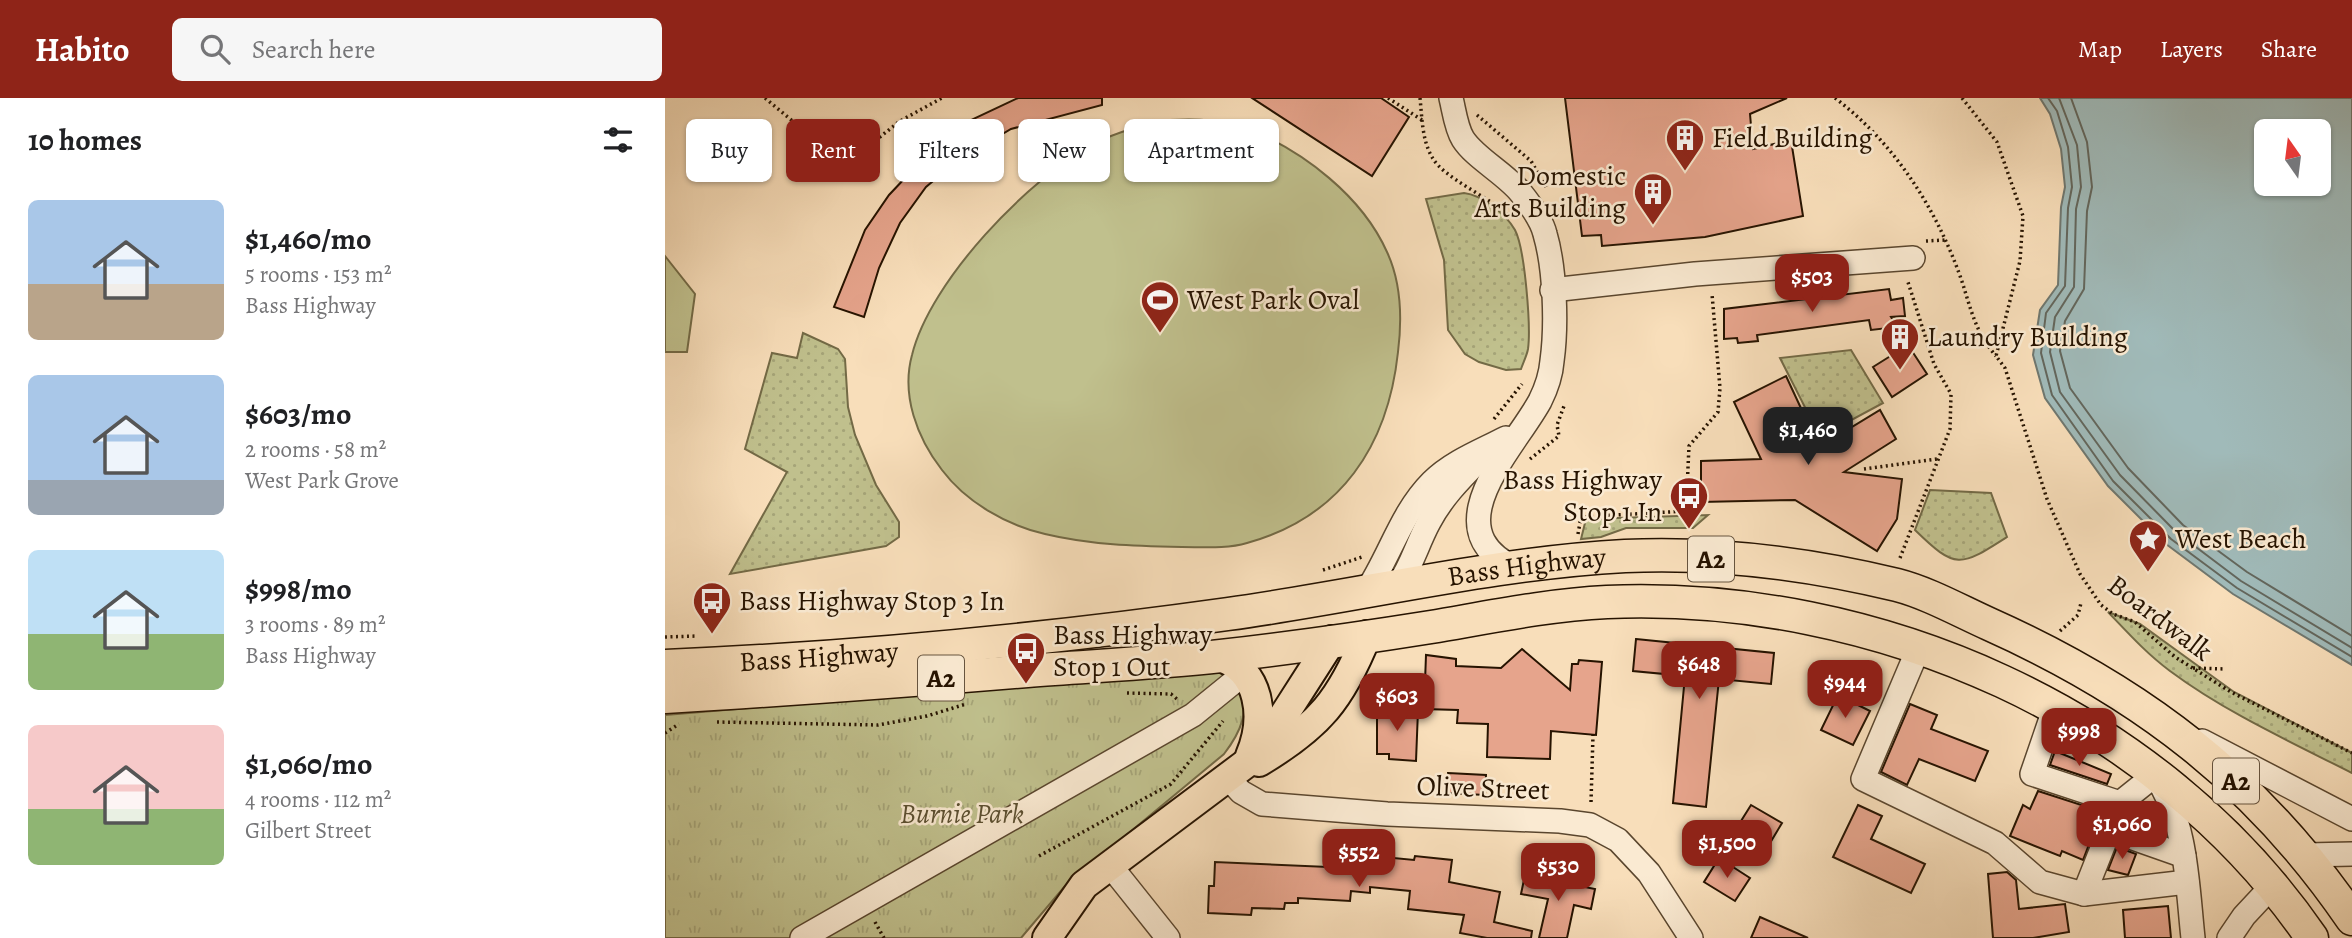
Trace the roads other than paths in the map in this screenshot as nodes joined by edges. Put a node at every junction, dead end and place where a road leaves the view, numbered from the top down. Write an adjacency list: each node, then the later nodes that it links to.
1 (1451, 98): 3 (street)
2 (1912, 257): 3 (street)
3 (1552, 290): 4 (street)
4 (1506, 429): 5 (street); 6 (street); 7 (street)
5 (1517, 569): 6 (highway, Bass Highway / A2); 16 (highway, Bass Highway / A2)
6 (1397, 587): 7 (highway, Bass Highway / A2); 8 (highway)
7 (1367, 592): 9 (highway); 12 (highway, Bass Highway / A2)
8 (1367, 635): 9 (highway, Bass Highway / A2); 10 (highway, Bass Highway / A2); 17 (main road)
9 (1332, 640): 11 (highway, Bass Highway / A2); 17 (main road)
10 (1919, 647): 14 (highway, Bass Highway / A2); 28 (street)
11 (1217, 656): 13 (main road); 15 (highway, Bass Highway / A2)
12 (665, 666)
13 (1251, 682): 17 (main road); 30 (street)
14 (2055, 707): 18 (highway, Bass Highway / A2); 19 (street)
15 (674, 709)
16 (2156, 717): 20 (street); 23 (highway, Bass Highway / A2)
17 (1238, 770): 25 (main road); 33 (street, Olive Street)
18 (2155, 775): 19 (street); 24 (street); 27 (highway, Bass Highway / A2)
19 (2120, 803): 21 (street)
20 (2352, 819)
21 (2109, 830): 24 (street); 28 (street)
22 (2352, 854): 23 (street)
23 (2307, 855): 27 (highway); 29 (highway, Bass Highway / A2)
24 (2184, 856): 26 (street)
25 (1109, 864): 31 (main road); 32 (street)
26 (2187, 882): 28 (street); 34 (street)
27 (2272, 886): 35 (street); 36 (highway, Bass Highway / A2)
28 (2084, 894)
29 (2352, 919)
30 (802, 938)
31 (1047, 938)
32 (1168, 938)
33 (1691, 938)
34 (2193, 938)
35 (2229, 938)
36 (2312, 938)

